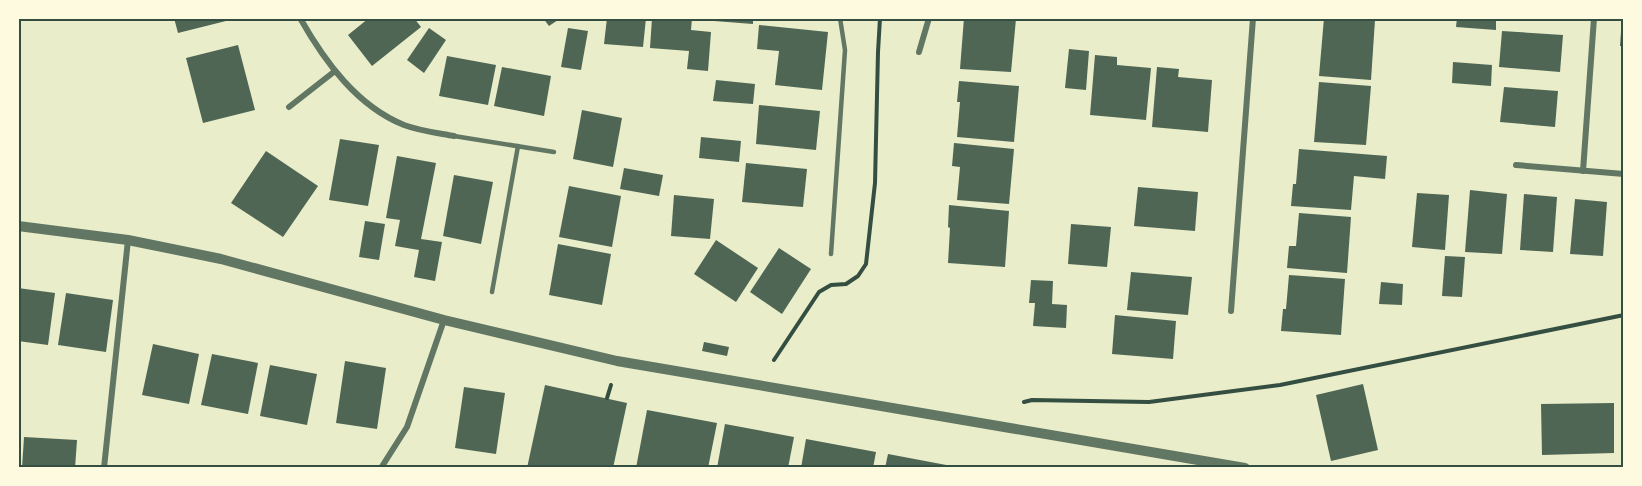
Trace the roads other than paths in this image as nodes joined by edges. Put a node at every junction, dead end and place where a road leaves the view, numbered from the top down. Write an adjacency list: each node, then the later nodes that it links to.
1 (300, 18): 7 (street)
2 (840, 18): 17 (lane)
3 (929, 18): 6 (street)
4 (1253, 18): 19 (street)
5 (1594, 18): 13 (street)
6 (919, 52)
7 (335, 71): 8 (street); 9 (street)
8 (288, 107)
9 (454, 136): 10 (lane)
10 (518, 146): 11 (lane); 18 (lane)
11 (554, 152)
12 (1516, 165): 13 (street)
13 (1583, 171): 14 (street)
14 (1624, 174)
15 (18, 226): 16 (street)
16 (128, 240): 20 (street); 22 (street)
17 (831, 254)
18 (492, 292)
19 (1231, 311)
20 (444, 321): 21 (street); 23 (street)
21 (1227, 466): 24 (street)
22 (104, 468)
23 (381, 468)
24 (1245, 468)

